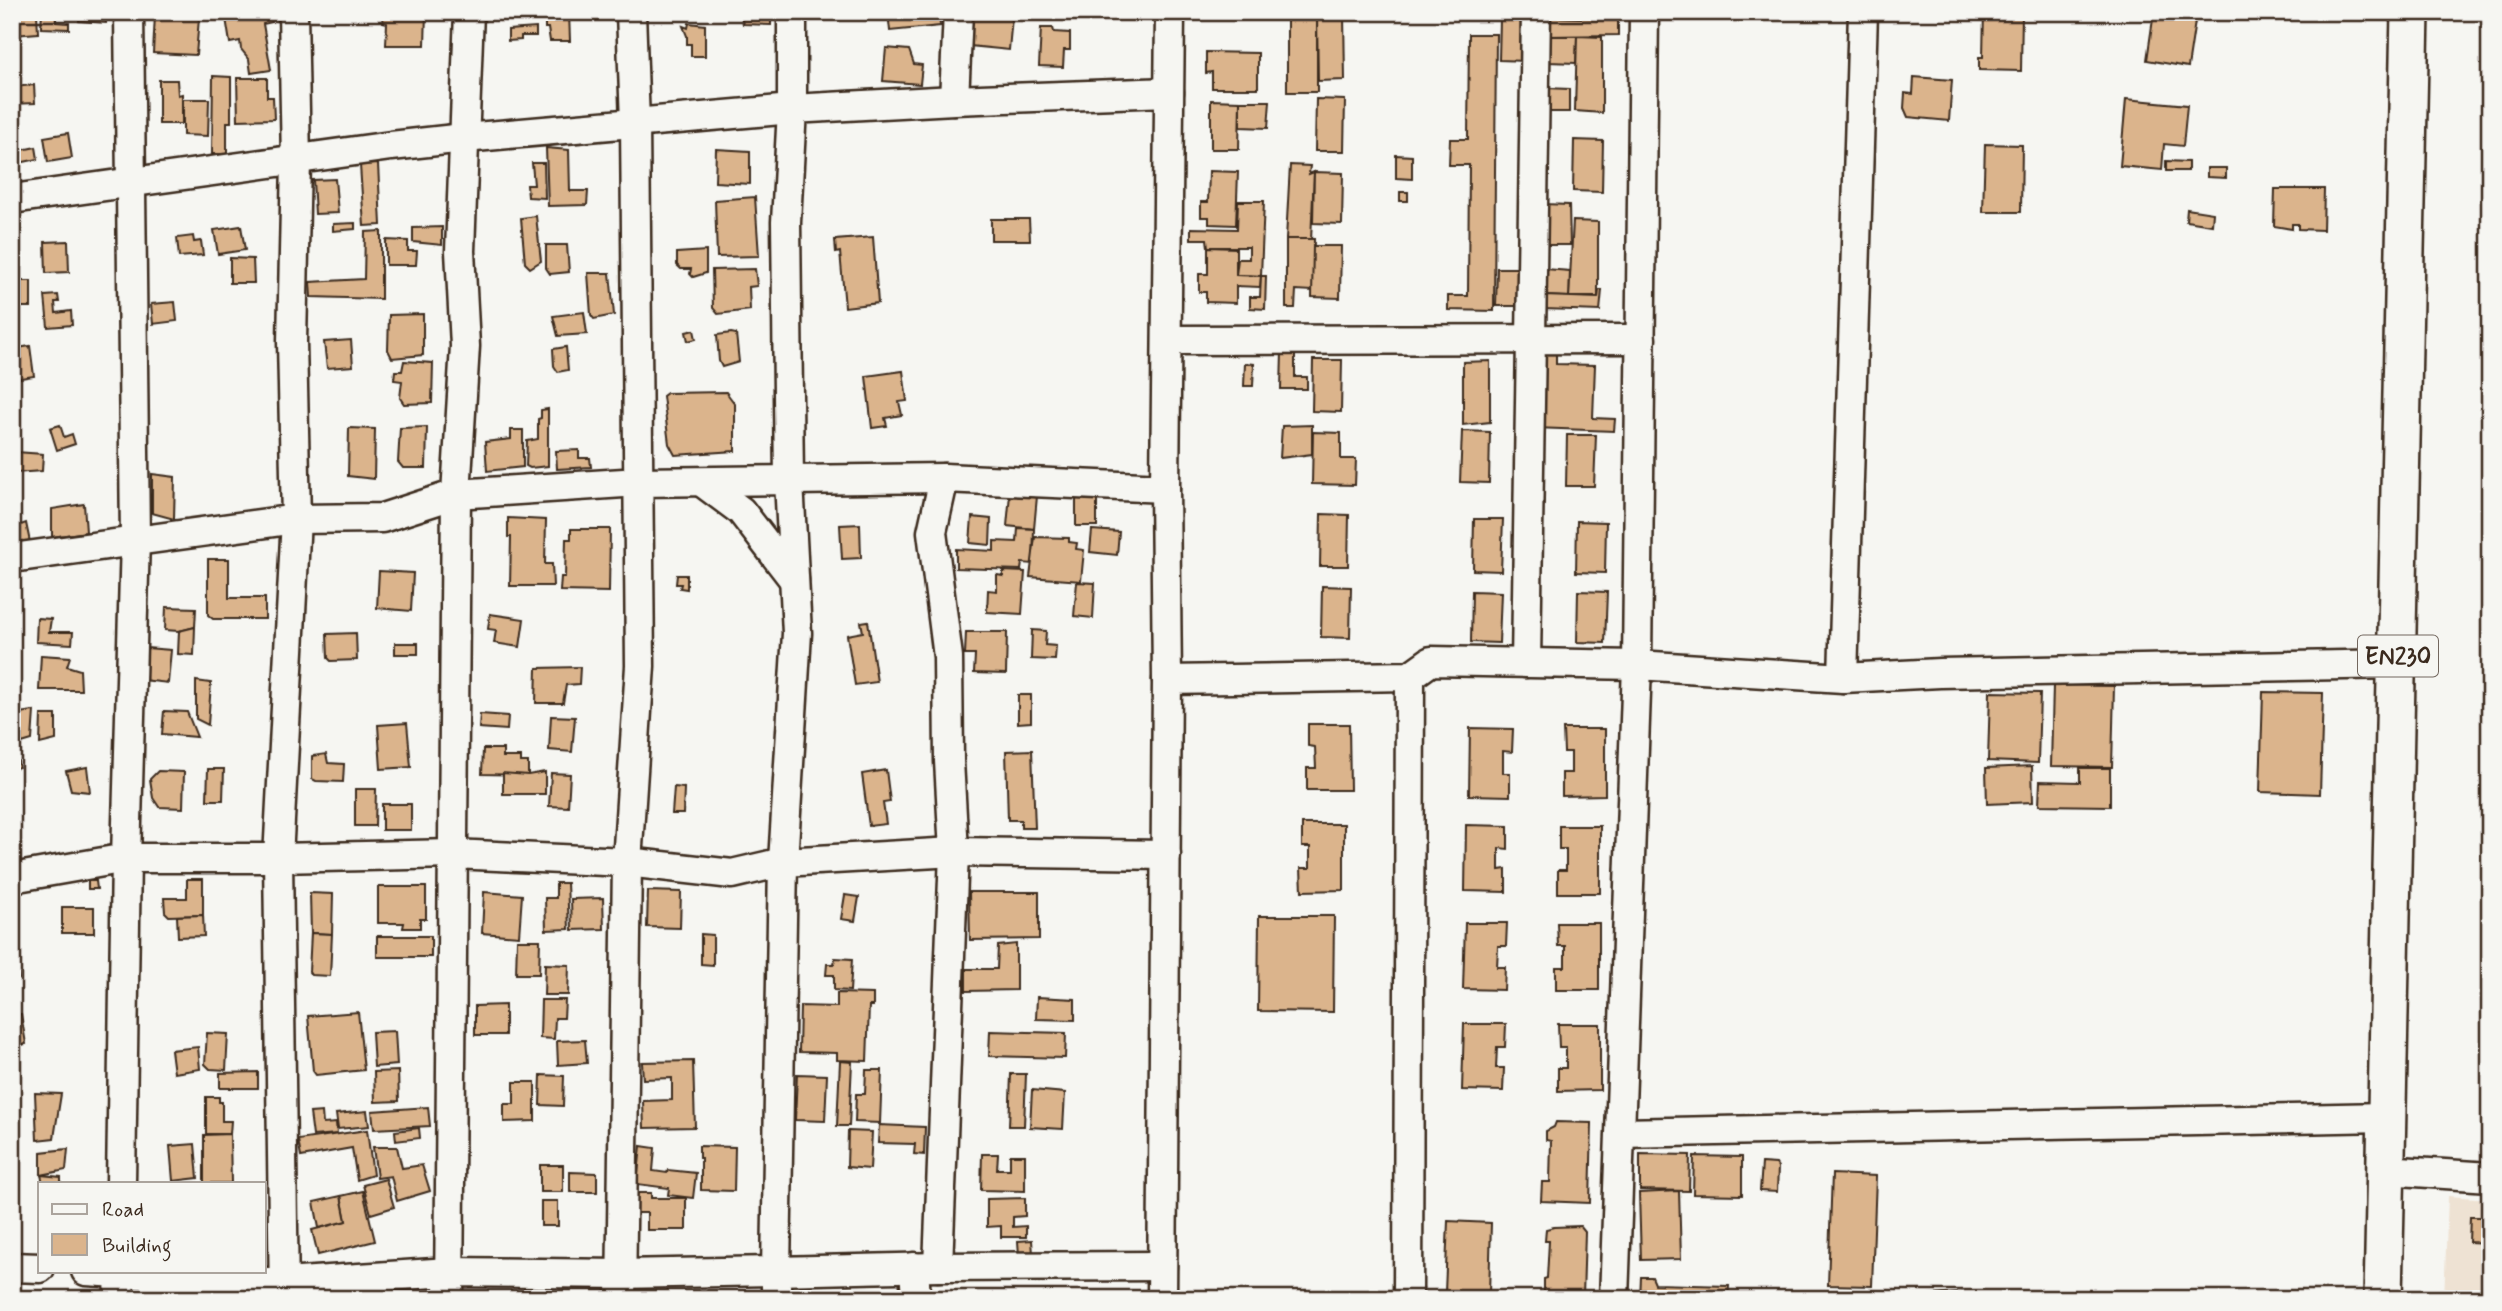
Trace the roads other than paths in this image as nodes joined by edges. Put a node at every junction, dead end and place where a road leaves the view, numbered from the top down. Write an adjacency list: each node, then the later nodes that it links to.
1 (129, 12): 18 (street)
2 (293, 12): 17 (street)
3 (469, 12): 16 (street)
4 (631, 12): 15 (street)
5 (792, 12): 14 (street)
6 (958, 12): 13 (street)
7 (1170, 12): 12 (street)
8 (1536, 12): 20 (street)
9 (1644, 12): 21 (street)
10 (1863, 12): 37 (street)
11 (2410, 12): 34 (main road, EN230)
12 (1169, 92): 13 (street); 22 (street)
13 (954, 100): 14 (street)
14 (792, 109): 15 (street); 24 (street)
15 (635, 123): 16 (street); 25 (street)
16 (464, 138): 17 (street); 28 (street)
17 (296, 160): 18 (street); 29 (street)
18 (132, 181): 19 (street); 30 (street)
19 (12, 199)
20 (1531, 339): 21 (street); 22 (street); 33 (street)
21 (1641, 339): 35 (street)
22 (1168, 341): 27 (street)
23 (944, 478): 24 (street); 27 (street); 39 (street)
24 (789, 481): 26 (street); 32 (street)
25 (639, 482): 26 (street); 28 (street); 44 (street)
26 (702, 482): 32 (street)
27 (1165, 488): 38 (street)
28 (456, 494): 29 (street); 40 (street)
29 (296, 519): 30 (street); 43 (street)
30 (135, 540): 31 (street); 42 (street)
31 (12, 558)
32 (794, 580): 45 (street)
33 (1527, 663): 35 (street); 36 (street)
34 (2398, 664): 37 (street); 47 (main road, EN230)
35 (1637, 665): 37 (street); 48 (street)
36 (1410, 676): 38 (street); 64 (street)
37 (1843, 678)
38 (1167, 680): 41 (street)
39 (954, 852): 41 (street); 45 (street); 54 (street)
40 (453, 853): 43 (street); 44 (street); 58 (street)
41 (1166, 855): 52 (street)
42 (126, 858): 43 (street); 46 (street); 51 (street)
43 (278, 858): 61 (street)
44 (627, 862): 45 (street); 60 (street)
45 (783, 862): 59 (street)
46 (12, 878)
47 (2386, 1116): 48 (street); 49 (main road, EN230)
48 (1620, 1133): 65 (street)
49 (2385, 1170): 50 (street); 66 (main road, EN230)
50 (2490, 1177)
51 (121, 1182)
52 (1162, 1266): 54 (street); 63 (street)
53 (12, 1267): 55 (street)
54 (926, 1267): 59 (street); 62 (street)
55 (38, 1268)
56 (89, 1272): 57 (street)
57 (120, 1281): 61 (street)
58 (449, 1285): 60 (street); 61 (street)
59 (776, 1285): 60 (street)
60 (621, 1286)
61 (284, 1291)
62 (916, 1299)
63 (1162, 1299)
64 (1408, 1299)
65 (1614, 1299)
66 (2383, 1299)

